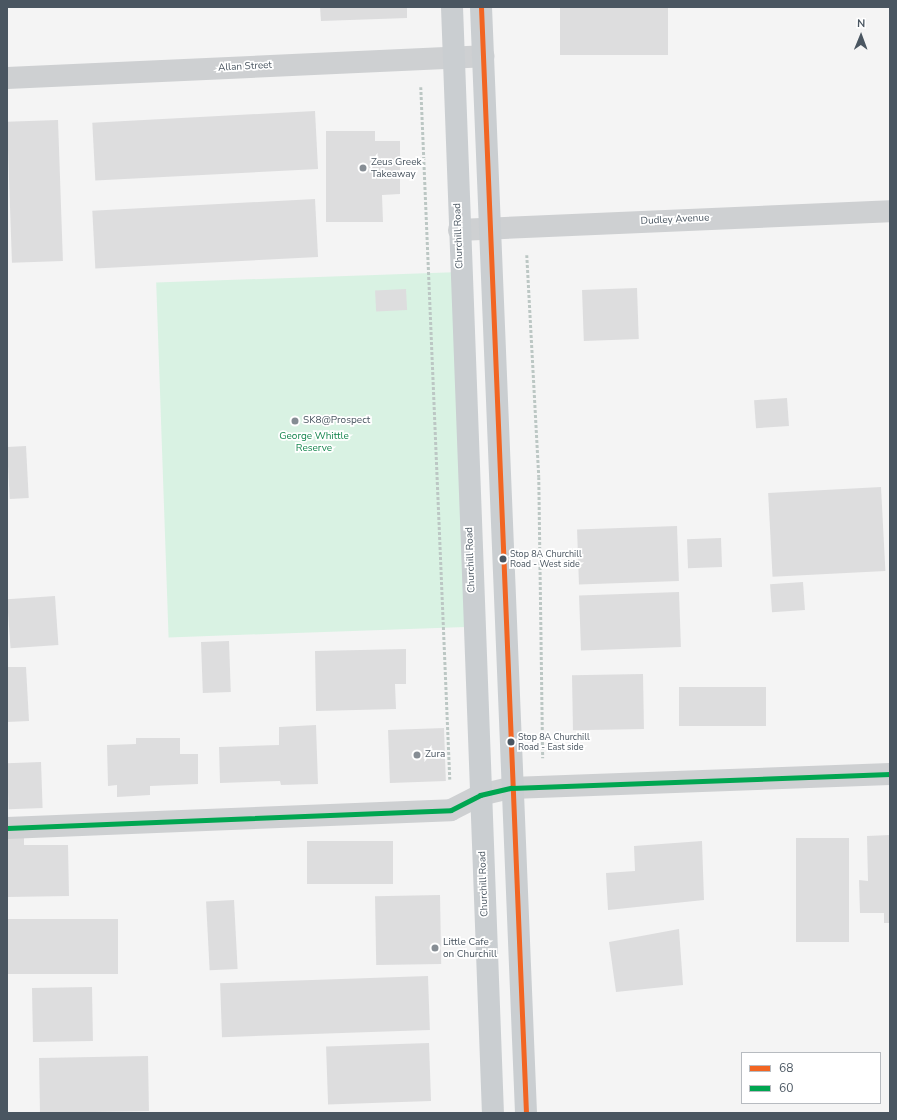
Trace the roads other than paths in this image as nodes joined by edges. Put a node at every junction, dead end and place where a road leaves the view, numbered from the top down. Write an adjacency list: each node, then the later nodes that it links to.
1 (452, 7): 4 (main road, Churchill Road)
2 (481, 7): 3 (main road)
3 (483, 56): 4 (street, Allan Street); 7 (main road)
4 (453, 57): 5 (street, Allan Street); 8 (main road, Churchill Road)
5 (7, 78)
6 (890, 211): 7 (street, Dudley Avenue)
7 (490, 228): 8 (street, Dudley Avenue); 10 (main road)
8 (459, 230): 11 (main road, Churchill Road)
9 (890, 774): 10 (street)
10 (511, 788): 11 (street); 14 (main road)
11 (480, 795): 12 (street); 13 (main road, Churchill Road)
12 (7, 828)
13 (493, 1113)
14 (526, 1113)

